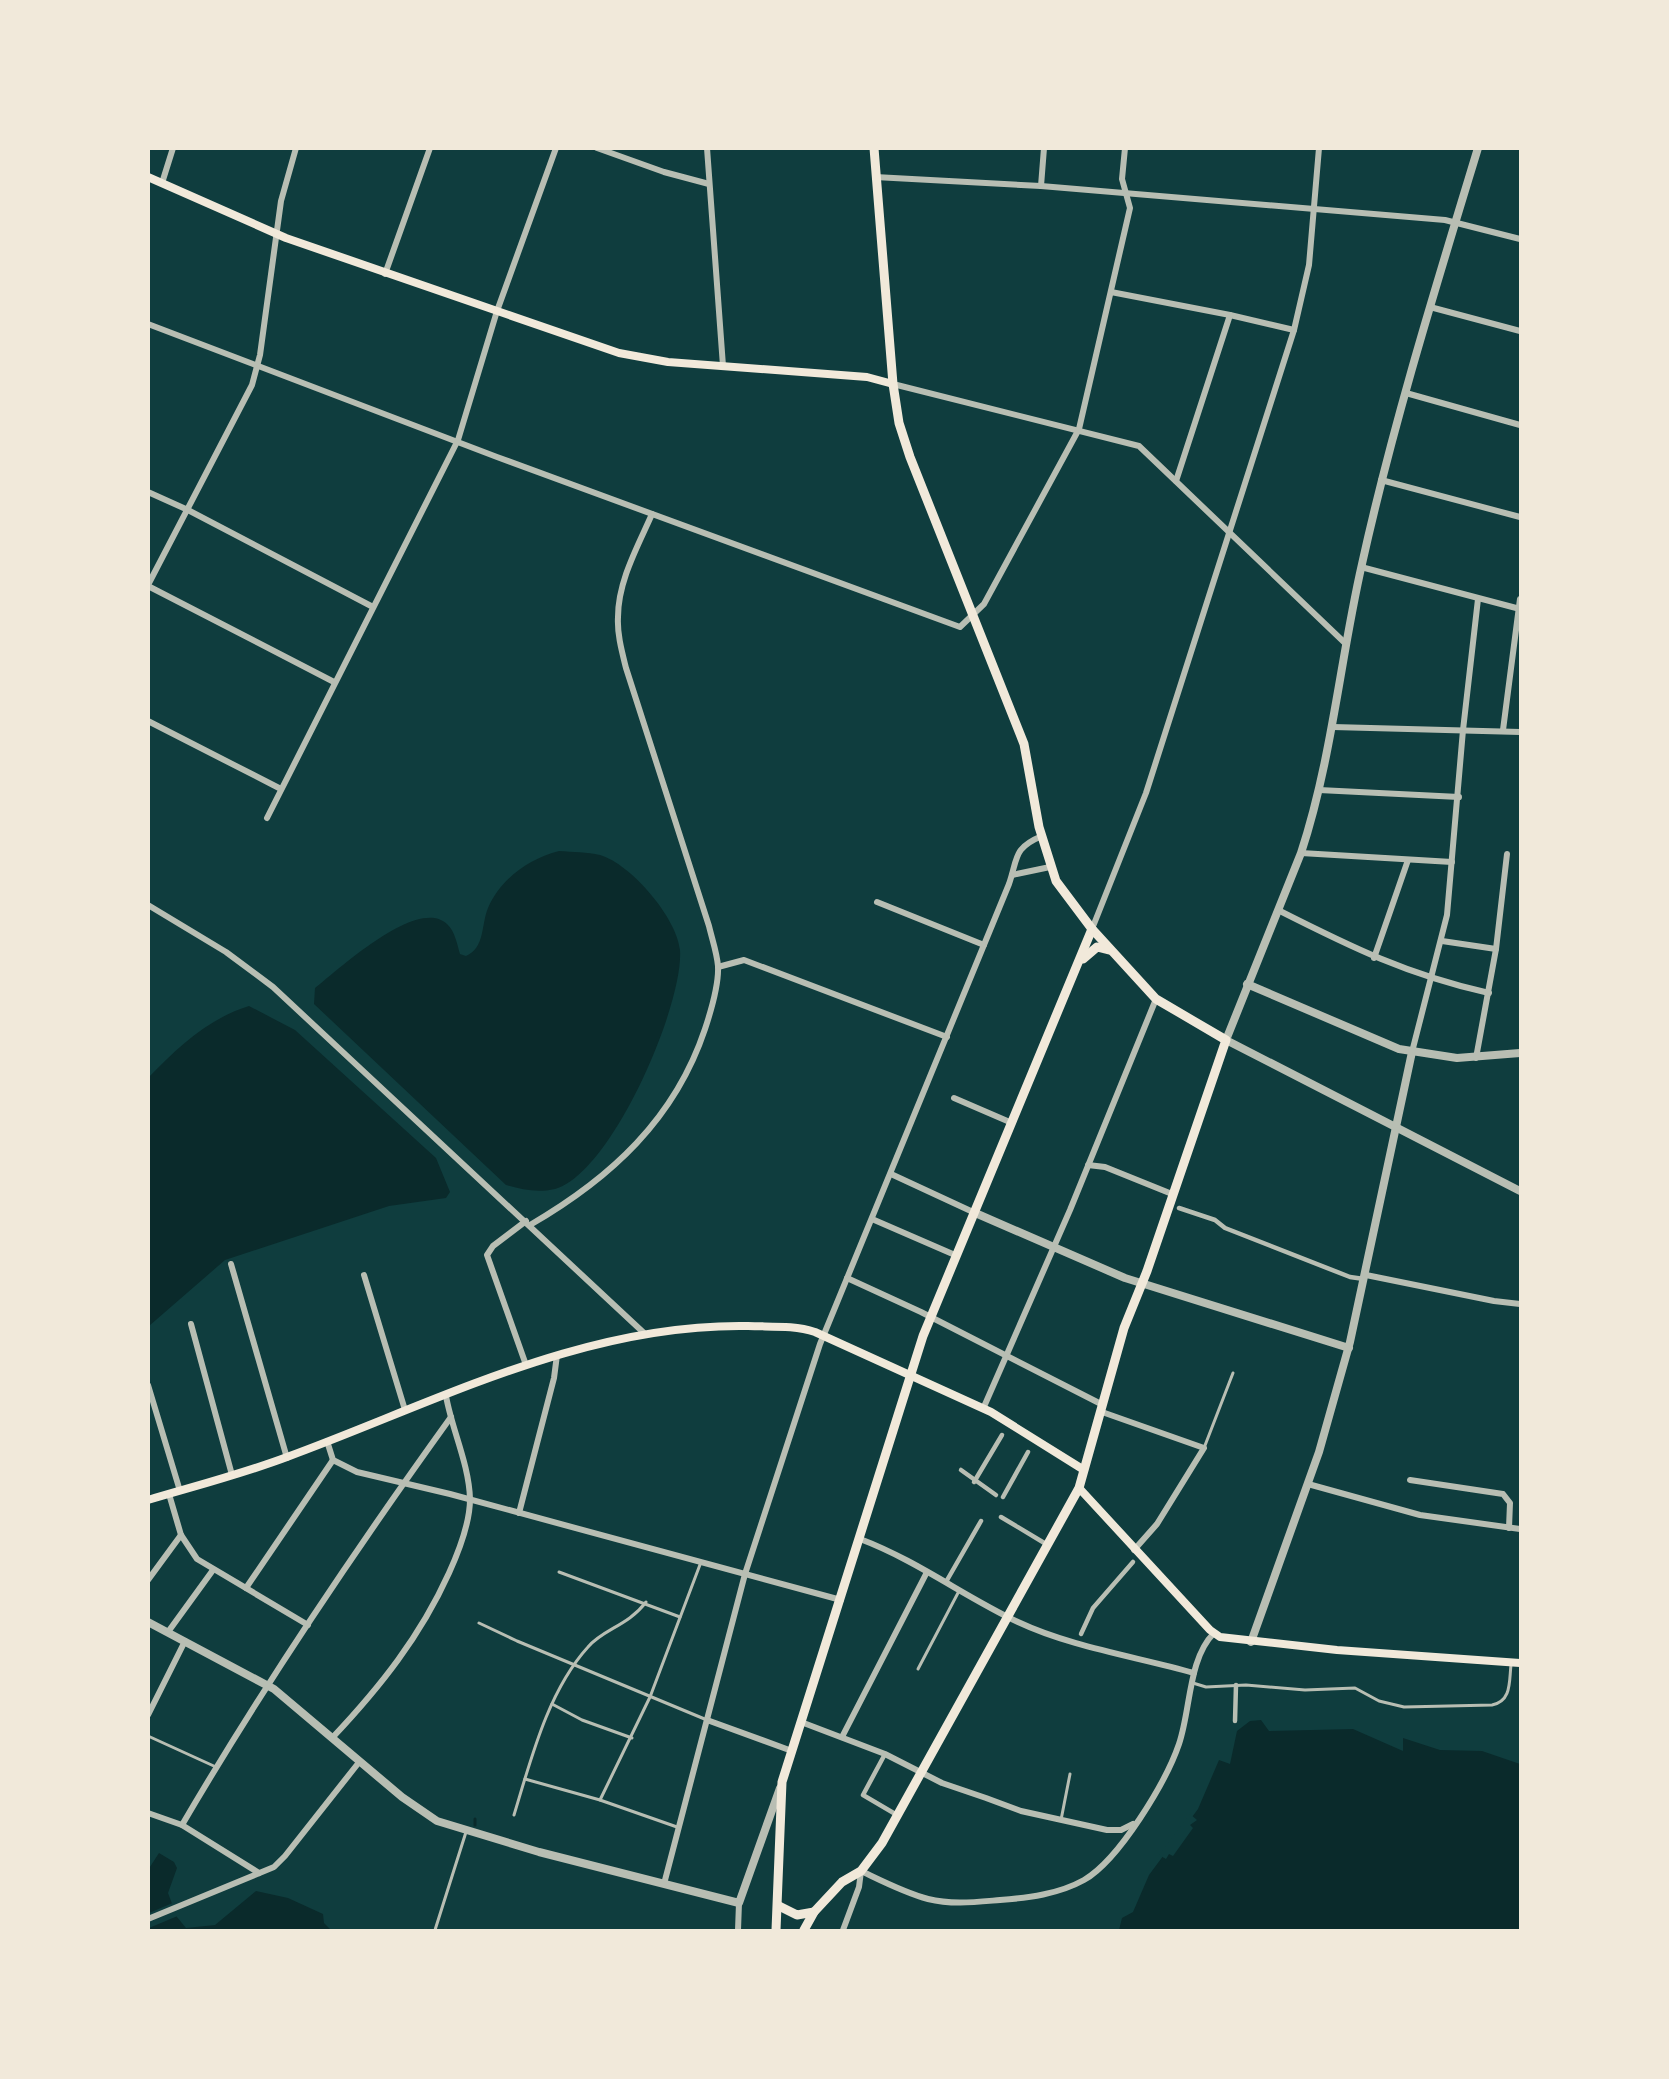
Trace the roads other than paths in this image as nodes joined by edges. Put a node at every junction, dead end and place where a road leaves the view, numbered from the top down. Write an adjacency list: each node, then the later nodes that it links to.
1 (173, 148): 14 (street)
2 (296, 148): 20 (street)
3 (430, 148): 22 (street)
4 (556, 148): 25 (street)
5 (597, 148): 15 (street)
6 (708, 148): 15 (street)
7 (874, 148): 13 (main road)
8 (1044, 148): 16 (street)
9 (1125, 148): 17 (street)
10 (1319, 148): 18 (street)
11 (1478, 148): 19 (street)
12 (148, 177): 14 (main road)
13 (875, 177): 16 (street); 32 (main road)
14 (162, 183): 20 (main road)
15 (709, 184): 31 (street)
16 (1041, 186): 17 (street)
17 (1126, 193): 18 (street); 23 (street)
18 (1315, 208): 19 (street); 28 (street)
19 (1456, 222): 21 (street); 24 (street)
20 (276, 234): 22 (main road); 30 (street)
21 (1521, 239)
22 (385, 273): 25 (main road)
23 (1111, 292): 26 (street); 35 (street)
24 (1430, 307): 29 (street); 33 (street)
25 (497, 311): 31 (main road); 36 (street)
26 (1230, 315): 28 (street); 38 (street)
27 (148, 324): 30 (street)
28 (1294, 330): 43 (street)
29 (1521, 331)
30 (258, 365): 36 (street); 40 (street)
31 (723, 366): 32 (main road)
32 (893, 384): 35 (street); 50 (main road)
33 (1406, 393): 34 (street); 37 (street)
34 (1521, 425)
35 (1079, 429): 38 (street); 50 (street)
36 (458, 440): 41 (street); 48 (street)
37 (1381, 480): 42 (street); 44 (street)
38 (1176, 481): 43 (street)
39 (148, 492): 40 (street)
40 (188, 510): 45 (street); 48 (street)
41 (652, 514): 50 (street); 78 (street)
42 (1521, 517)
43 (1230, 532): 51 (street); 72 (street)
44 (1361, 567): 46 (street); 51 (street)
45 (148, 586): 52 (street)
46 (1478, 599): 49 (street); 55 (street)
47 (1521, 599): 49 (street)
48 (373, 607): 52 (street)
49 (1519, 608): 56 (street)
50 (973, 615): 62 (main road)
51 (1346, 644): 54 (street)
52 (334, 682): 58 (street)
53 (148, 721): 58 (street)
54 (1333, 727): 55 (street); 59 (street)
55 (1463, 730): 56 (street); 60 (street)
56 (1503, 730): 57 (street)
57 (1521, 732)
58 (279, 788): 61 (street)
59 (1319, 790): 60 (street); 63 (street)
60 (1459, 797): 66 (street)
61 (267, 818)
62 (1042, 836): 67 (main road); 68 (street)
63 (1301, 853): 65 (street); 71 (street)
64 (1507, 854): 75 (street)
65 (1408, 861): 66 (street); 77 (street)
66 (1452, 862): 73 (street)
67 (1050, 867): 68 (street); 72 (main road)
68 (1012, 875): 74 (street)
69 (877, 902): 74 (street)
70 (148, 905): 99 (street)
71 (1278, 910): 77 (street); 81 (street)
72 (1092, 929): 76 (main road); 79 (main road)
73 (1442, 941): 75 (street); 80 (street)
74 (984, 945): 84 (street)
75 (1496, 949): 82 (street)
76 (1110, 951): 79 (main road); 83 (main road)
77 (1374, 958): 80 (street)
78 (718, 967): 84 (street); 99 (street)
79 (1076, 968): 90 (main road)
80 (1432, 980): 82 (street); 86 (street)
81 (1247, 984): 85 (street); 86 (street)
82 (1489, 993): 88 (street)
83 (1156, 999): 85 (main road); 92 (street)
84 (947, 1037): 93 (street)
85 (1226, 1040): 91 (street); 95 (main road)
86 (1412, 1052): 88 (street); 91 (street)
87 (1521, 1053): 88 (street)
88 (1476, 1058)
89 (954, 1098): 90 (street)
90 (1011, 1123): 97 (main road)
91 (1395, 1127): 94 (street); 104 (street)
92 (1088, 1165): 95 (street); 100 (street)
93 (891, 1174): 97 (street); 98 (street)
94 (1521, 1191)
95 (1172, 1194): 106 (main road)
96 (1179, 1208): 104 (street)
97 (973, 1212): 100 (street); 101 (main road)
98 (872, 1219): 101 (street); 105 (street)
99 (528, 1223): 110 (street); 115 (street)
100 (1054, 1248): 106 (street); 114 (street)
101 (955, 1255): 108 (main road)
102 (231, 1264): 128 (street)
103 (364, 1275): 122 (street)
104 (1366, 1277): 107 (street); 112 (street)
105 (847, 1278): 108 (street); 111 (street)
106 (1142, 1282): 112 (street); 121 (main road)
107 (1521, 1304)
108 (930, 1317): 114 (street); 117 (main road)
109 (191, 1324): 132 (street)
110 (645, 1333): 111 (main road); 113 (main road)
111 (823, 1335): 117 (main road); 158 (street)
112 (1349, 1348): 136 (street)
113 (557, 1355): 115 (main road); 144 (street)
114 (1006, 1356): 120 (street); 121 (street)
115 (526, 1365): 119 (main road)
116 (1233, 1373): 126 (lane)
117 (912, 1374): 120 (main road); 150 (main road)
118 (148, 1385): 138 (street)
119 (446, 1396): 122 (main road); 123 (street)
120 (983, 1409): 131 (main road)
121 (1103, 1409): 126 (street); 131 (main road)
122 (405, 1410): 125 (main road)
123 (451, 1417): 135 (street); 143 (street)
124 (1002, 1435): 134 (street)
125 (327, 1441): 128 (main road); 129 (street)
126 (1204, 1448): 152 (street)
127 (1028, 1452): 141 (street)
128 (287, 1458): 132 (main road)
129 (333, 1460): 135 (street); 161 (street)
130 (961, 1470): 134 (street)
131 (1084, 1470): 137 (main road)
132 (232, 1475): 138 (main road)
133 (1410, 1480): 147 (street)
134 (974, 1482): 140 (street)
135 (406, 1483): 143 (street); 169 (street)
136 (1308, 1484): 147 (street); 174 (street)
137 (1079, 1488): 151 (main road); 152 (main road)
138 (180, 1491): 139 (main road)
139 (169, 1494): 142 (main road); 149 (street)
140 (996, 1496)
141 (1003, 1497)
142 (148, 1500)
143 (470, 1500): 144 (street); 189 (street)
144 (519, 1513): 153 (street)
145 (1001, 1517): 151 (street)
146 (981, 1521): 160 (street)
147 (1509, 1528): 148 (street)
148 (1521, 1529)
149 (181, 1535): 155 (street); 159 (street)
150 (860, 1539): 157 (street); 163 (main road)
151 (1047, 1544): 165 (main road)
152 (1134, 1550): 171 (main road)
153 (701, 1562): 158 (street); 166 (lane)
154 (1133, 1562): 172 (street)
155 (213, 1570): 161 (street); 170 (street)
156 (559, 1572): 164 (lane)
157 (927, 1572): 160 (street); 190 (street)
158 (745, 1574): 163 (street); 185 (street)
159 (148, 1580)
160 (946, 1582): 162 (street)
161 (246, 1588): 169 (street)
162 (960, 1589): 165 (street); 177 (lane)
163 (841, 1600): 187 (main road)
164 (646, 1602): 166 (lane); 175 (lane)
165 (1006, 1616): 178 (street); 196 (main road)
166 (680, 1617): 182 (lane)
167 (148, 1622): 170 (street)
168 (479, 1623): 175 (lane)
169 (308, 1625): 181 (street)
170 (168, 1632): 173 (street)
171 (1214, 1633): 174 (main road); 178 (street)
172 (1081, 1634)
173 (185, 1641): 181 (street); 184 (street)
174 (1251, 1642): 176 (main road)
175 (576, 1664): 182 (lane); 183 (lane)
176 (1516, 1664): 180 (lane)
177 (918, 1669)
178 (1194, 1673): 179 (street)
179 (1193, 1683): 180 (lane); 204 (street)
180 (1236, 1685): 186 (street)
181 (269, 1686): 189 (street); 195 (street)
182 (650, 1697): 185 (lane); 191 (lane)
183 (552, 1704): 191 (lane); 198 (lane)
184 (148, 1715)
185 (707, 1720): 192 (street); 207 (street)
186 (1235, 1721)
187 (801, 1722): 190 (street); 192 (main road)
188 (148, 1736): 195 (lane)
189 (333, 1737): 194 (street)
190 (842, 1737): 193 (street)
191 (632, 1738): 200 (lane)
192 (792, 1751): 199 (main road)
193 (885, 1754): 196 (street); 203 (street)
194 (360, 1761): 208 (street); 210 (street)
195 (216, 1767): 206 (street)
196 (921, 1772): 203 (main road); 205 (street)
197 (1070, 1774): 205 (lane)
198 (525, 1779): 200 (lane); 202 (lane)
199 (782, 1782): 212 (street); 213 (main road)
200 (600, 1800): 207 (lane)
201 (148, 1813): 206 (street)
202 (514, 1815)
203 (897, 1815): 209 (main road)
204 (1140, 1817): 205 (street); 209 (street)
205 (1061, 1820)
206 (182, 1825): 210 (street)
207 (678, 1828): 211 (street)
208 (467, 1831): 211 (street); 216 (lane)
209 (861, 1871): 214 (main road); 220 (street)
210 (259, 1873): 215 (street)
211 (664, 1884): 212 (street)
212 (739, 1903): 217 (street)
213 (779, 1906): 214 (main road); 218 (main road)
214 (814, 1912): 219 (main road)
215 (148, 1919)
216 (435, 1930)
217 (738, 1930)
218 (776, 1930)
219 (804, 1930)
220 (843, 1930)

